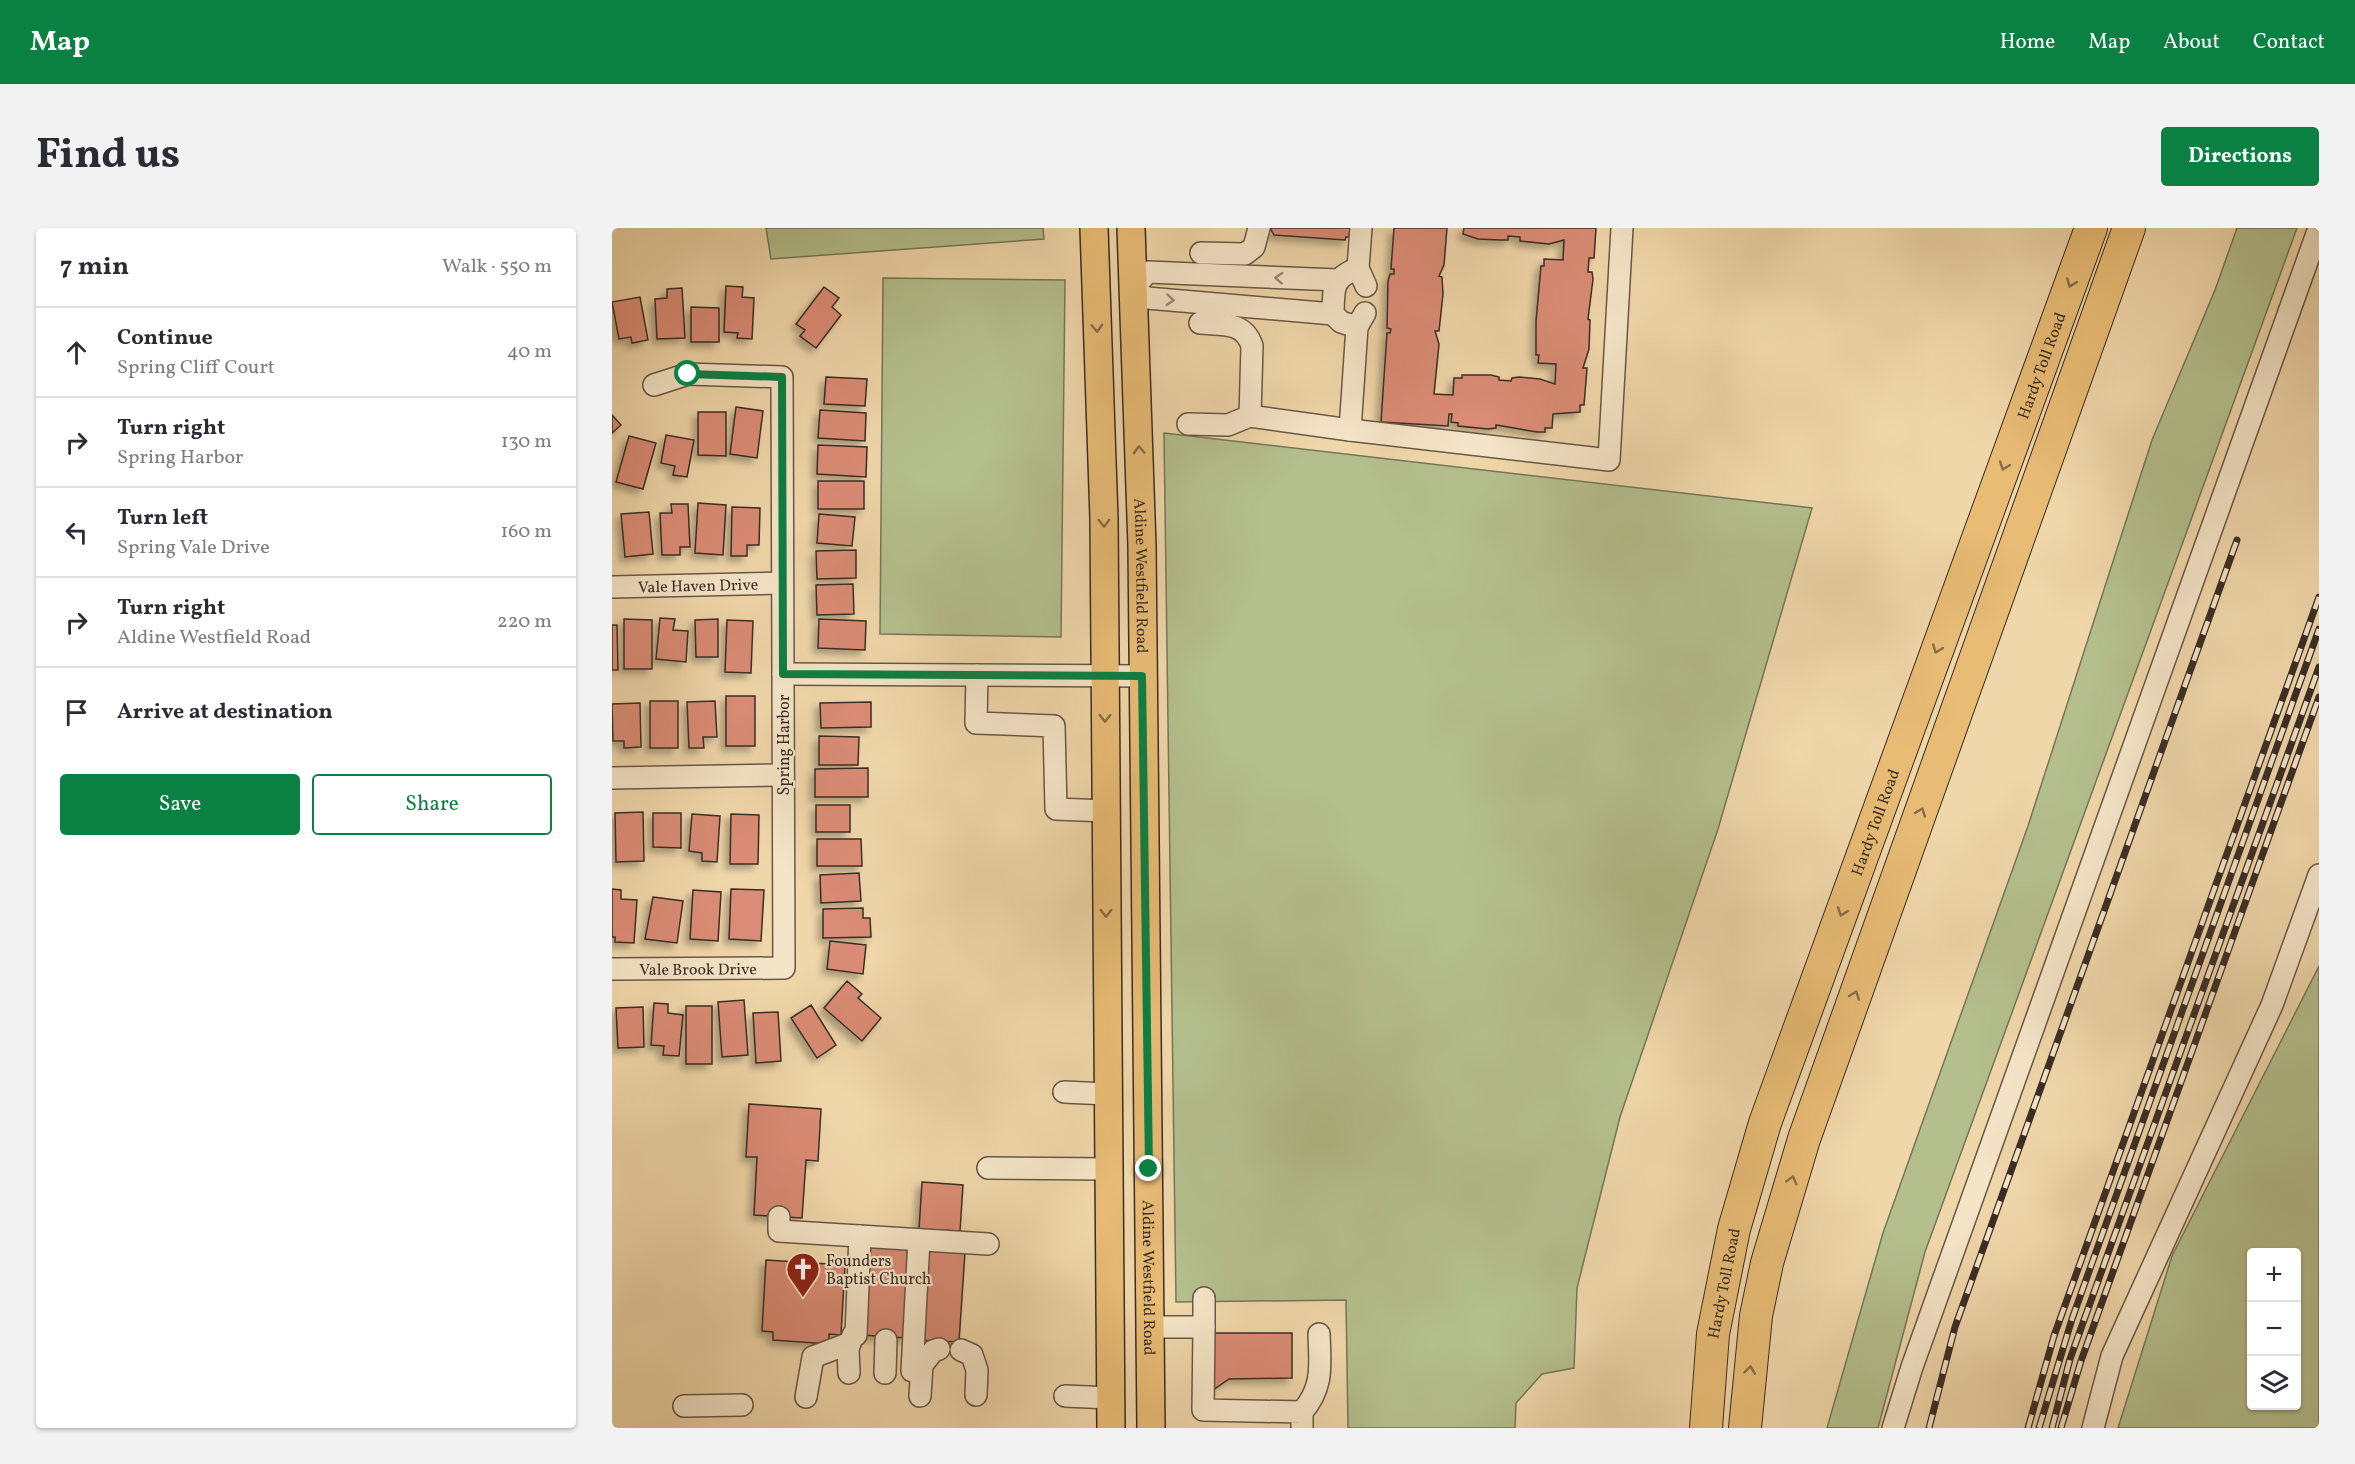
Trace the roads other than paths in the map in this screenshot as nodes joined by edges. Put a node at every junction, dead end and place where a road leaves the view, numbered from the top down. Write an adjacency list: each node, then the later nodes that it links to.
1 (1094, 228): 11 (main road)
2 (1131, 228): 12 (main road, Aldine Westfield Road)
3 (1259, 228): 9 (street)
4 (1361, 228): 10 (street)
5 (1622, 228): 18 (street)
6 (2091, 228): 59 (highway, Hardy Toll Road, one-way to 59)
7 (2129, 228): 60 (highway, one-way to 7)
8 (2319, 228): 61 (street)
9 (1201, 253)
10 (1338, 280): 12 (street, one-way to 12); 13 (street)
11 (1095, 286): 12 (main road); 23 (main road, one-way to 23)
12 (1132, 289): 13 (street, one-way to 13); 24 (main road, Aldine Westfield Road, one-way to 12)
13 (1334, 314): 18 (street)
14 (1200, 323): 16 (street)
15 (654, 386): 19 (street, Spring Harbor)
16 (1250, 416): 17 (street); 18 (street)
17 (1188, 424)
18 (1350, 430)
19 (782, 583): 20 (street, Vale Haven Drive); 21 (street, Spring Harbor)
20 (612, 587)
21 (783, 674): 22 (street); 25 (street, Spring Harbor)
22 (976, 675): 23 (street); 27 (street)
23 (1105, 676): 24 (street); 27 (main road, one-way to 27)
24 (1142, 676): 35 (main road, Aldine Westfield Road)
25 (783, 775): 26 (street); 29 (street, Spring Harbor)
26 (612, 778)
27 (1106, 811): 32 (main road, one-way to 32)
28 (2319, 875): 62 (street)
29 (784, 968): 30 (street, Vale Brook Drive)
30 (612, 969)
31 (1064, 1092): 32 (street)
32 (1107, 1094): 34 (main road)
33 (988, 1168): 34 (street)
34 (1109, 1169): 35 (main road); 53 (main road)
35 (1149, 1169): 41 (main road, Aldine Westfield Road)
36 (779, 1217): 37 (street)
37 (860, 1236): 38 (street); 44 (street)
38 (919, 1240): 39 (street); 45 (street)
39 (988, 1244)
40 (1204, 1298): 42 (street)
41 (1150, 1327): 42 (street); 58 (main road, Aldine Westfield Road)
42 (1204, 1328): 56 (street)
43 (1319, 1334): 56 (street)
44 (850, 1343): 47 (street); 52 (street)
45 (912, 1346): 46 (street); 48 (street)
46 (912, 1371)
47 (849, 1373)
48 (885, 1373)
49 (976, 1395): 50 (street)
50 (920, 1396)
51 (1065, 1396): 53 (street)
52 (806, 1397)
53 (1111, 1398): 57 (main road)
54 (742, 1405): 55 (street)
55 (684, 1406)
56 (1302, 1420)
57 (1111, 1428)
58 (1151, 1428)
59 (1706, 1428)
60 (1745, 1428)
61 (1893, 1428)
62 (2093, 1428)

